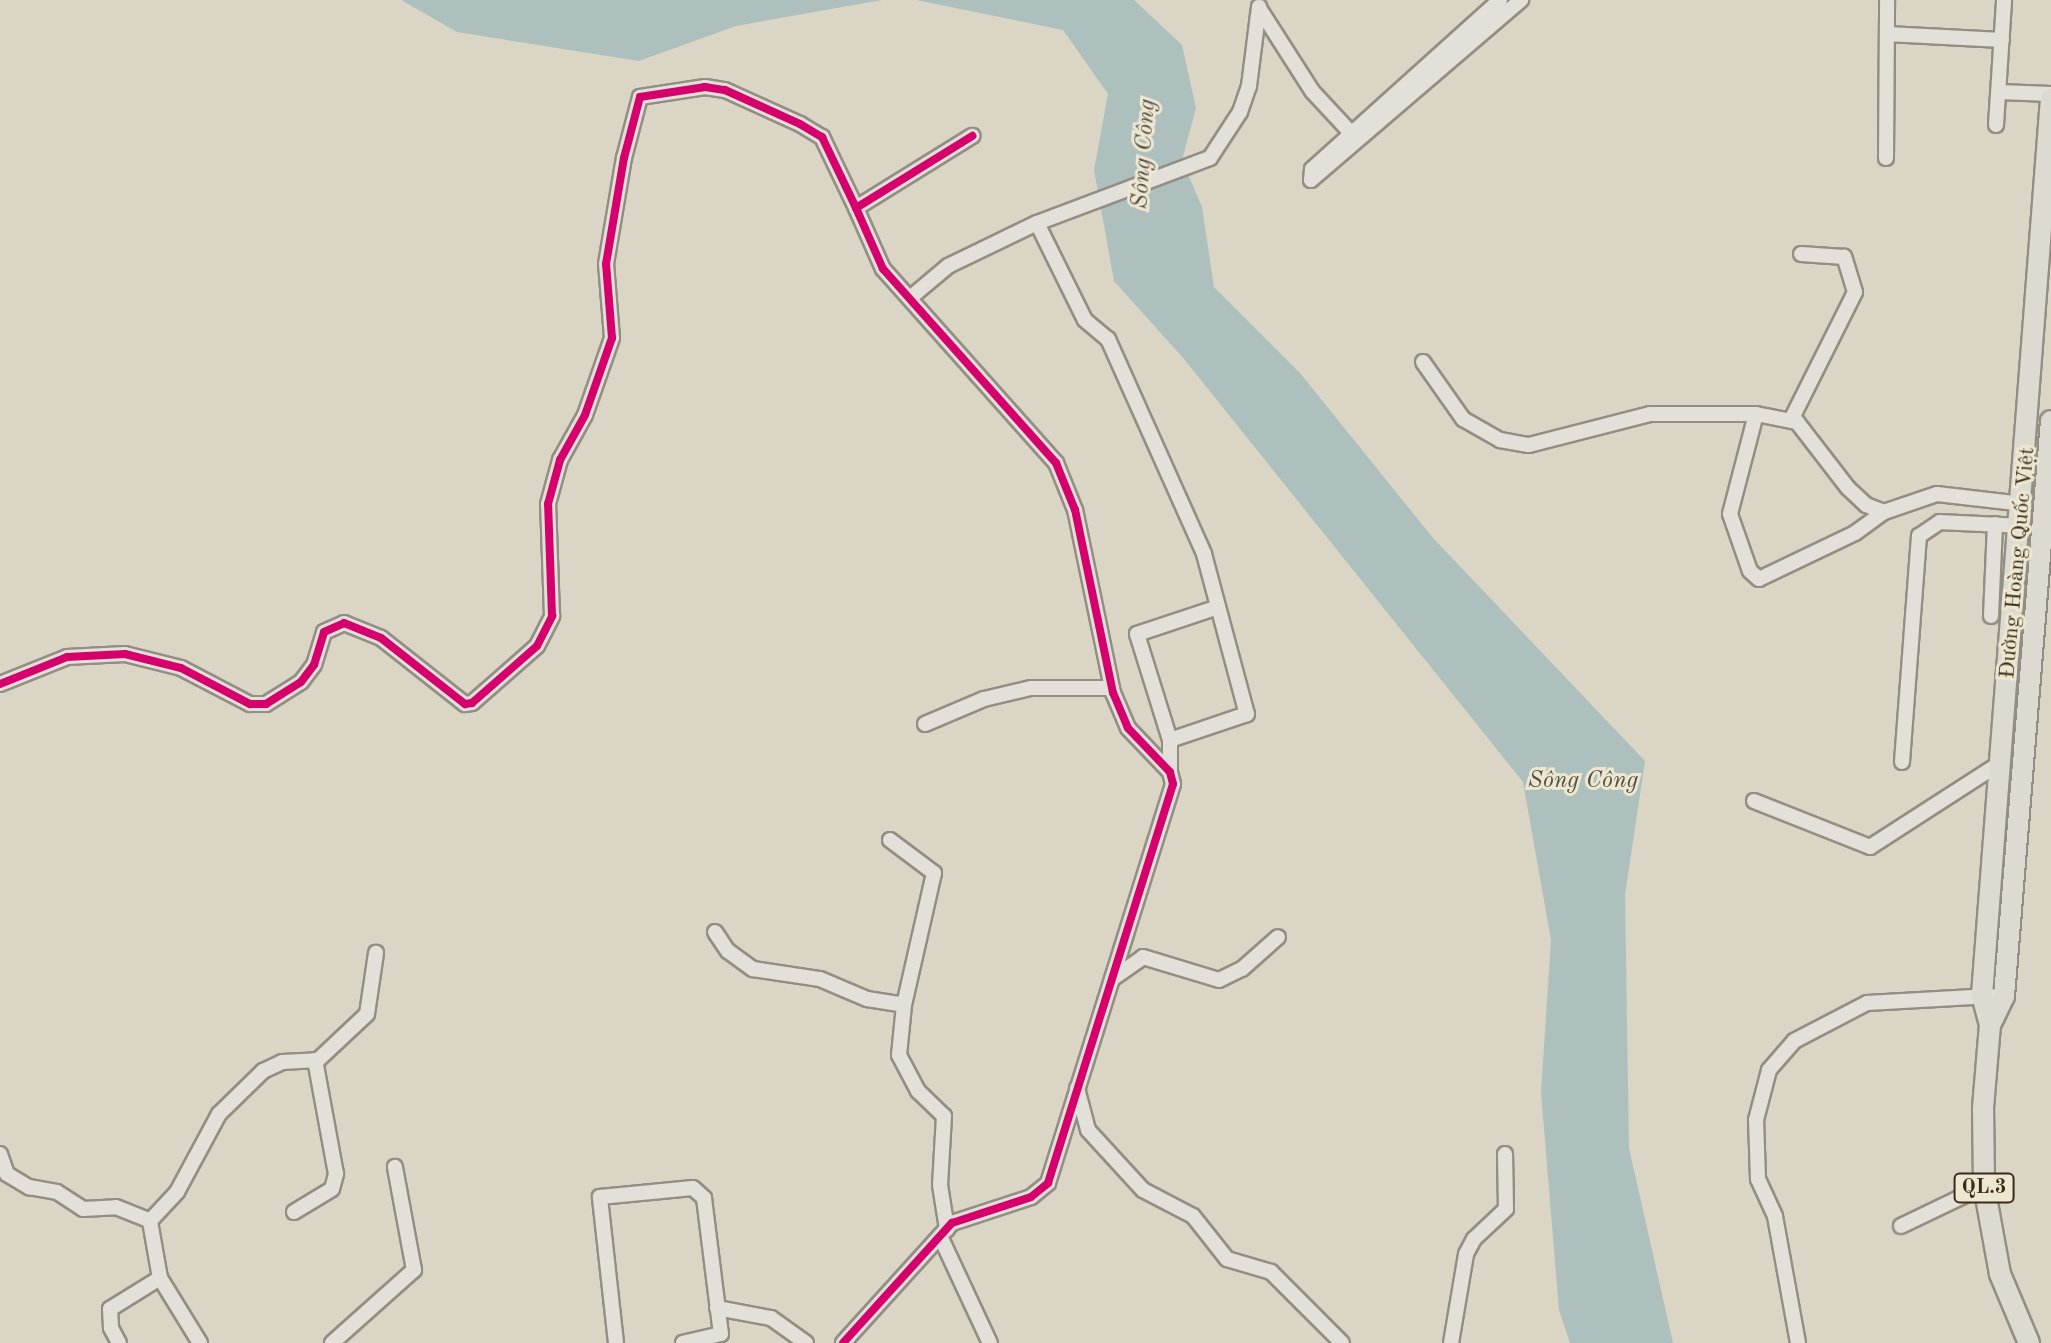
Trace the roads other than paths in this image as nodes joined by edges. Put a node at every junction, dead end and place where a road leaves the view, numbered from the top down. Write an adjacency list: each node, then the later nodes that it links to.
1 (1500, 0): 12 (street)
2 (1521, 0): 12 (street)
3 (1887, 0): 6 (street)
4 (2004, 0): 7 (street)
5 (1257, 4): 12 (street); 16 (street)
6 (1887, 34): 7 (street); 14 (street)
7 (2002, 40): 9 (street)
8 (2051, 85): 9 (street)
9 (1999, 87): 10 (street); 11 (street)
10 (2051, 97): 25 (highway, Đường Hoàng Quốc Việt / QL.3)
11 (1996, 125)
12 (1351, 133)
13 (972, 136): 15 (street)
14 (1886, 158)
15 (856, 208): 18 (street); 30 (street)
16 (1037, 223): 18 (street); 28 (street)
17 (1801, 254): 21 (street)
18 (910, 298): 31 (street)
19 (1423, 362): 20 (street)
20 (1756, 414): 21 (street); 24 (street)
21 (1791, 420): 24 (street)
22 (2051, 421): 23 (highway, Đường Hoàng Quốc Việt / QL.3)
23 (2050, 437): 26 (highway, Đường Hoàng Quốc Việt / QL.3)
24 (1884, 512): 25 (street)
25 (2023, 515): 26 (highway); 27 (street); 35 (highway, Đường Hoàng Quốc Việt / QL.3)
26 (2048, 522): 44 (highway, Đường Hoàng Quốc Việt / QL.3)
27 (1995, 524): 29 (street); 34 (street)
28 (1215, 608): 33 (street); 33 (street)
29 (1991, 616)
30 (0, 684)
31 (1112, 688): 32 (street); 36 (street)
32 (925, 724)
33 (1170, 740): 36 (street)
34 (1902, 762)
35 (2002, 762): 37 (street); 43 (highway, Đường Hoàng Quốc Việt / QL.3)
36 (1170, 772): 42 (street)
37 (1754, 801)
38 (890, 840): 45 (street)
39 (715, 932): 45 (street)
40 (1278, 937): 42 (street)
41 (376, 953): 47 (street)
42 (1111, 979): 48 (street)
43 (1982, 995): 44 (street); 46 (highway, Đường Hoàng Quốc Việt / QL.3); 69 (street)
44 (2004, 996): 46 (highway, Đường Hoàng Quốc Việt / QL.3)
45 (904, 1005): 56 (street)
46 (1990, 1025): 52 (highway, Đường Hoàng Quốc Việt / QL.3)
47 (315, 1060): 53 (street); 54 (street)
48 (1077, 1088): 56 (street); 67 (street)
49 (0, 1154): 54 (street)
50 (1505, 1154): 68 (street)
51 (395, 1167): 61 (street)
52 (1984, 1186): 55 (street); 70 (highway, Đường Hoàng Quốc Việt / QL.3)
53 (294, 1212)
54 (150, 1221): 57 (street)
55 (1901, 1226)
56 (944, 1233): 65 (street); 66 (street)
57 (160, 1278): 59 (street); 60 (street)
58 (717, 1308): 62 (street); 63 (street); 64 (street)
59 (119, 1343)
60 (200, 1343)
61 (332, 1343)
62 (616, 1343)
63 (683, 1343)
64 (806, 1343)
65 (843, 1343)
66 (990, 1343)
67 (1342, 1343)
68 (1451, 1343)
69 (1798, 1343)
70 (2029, 1343)

